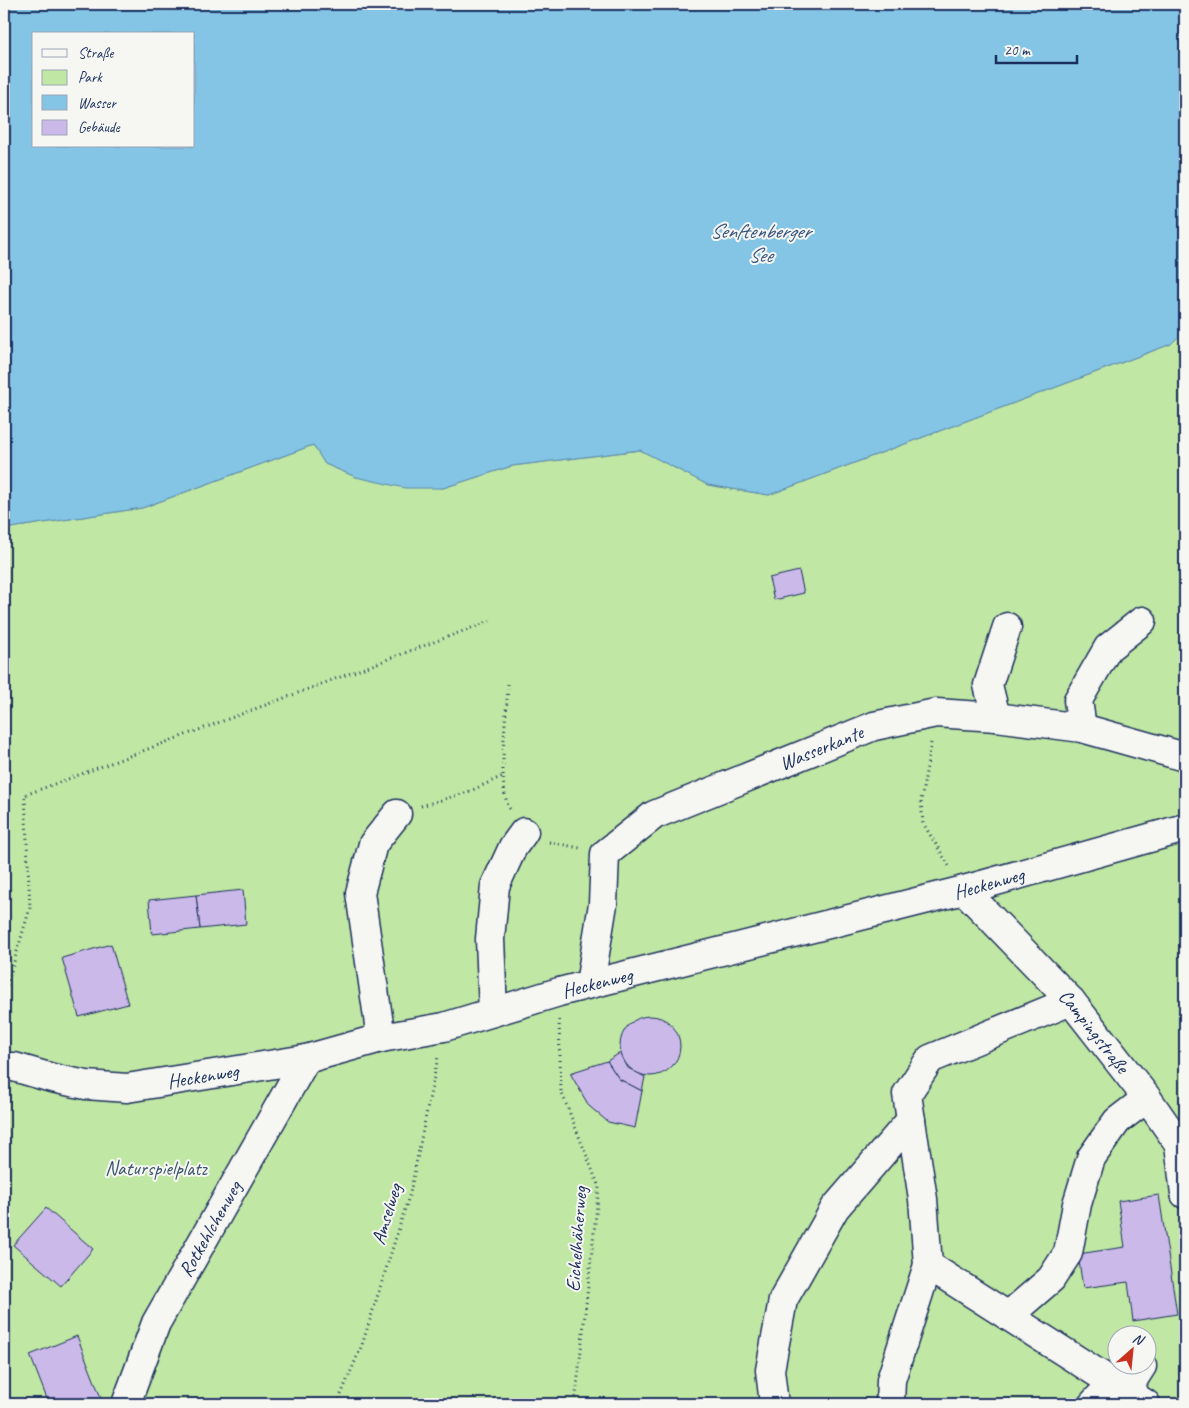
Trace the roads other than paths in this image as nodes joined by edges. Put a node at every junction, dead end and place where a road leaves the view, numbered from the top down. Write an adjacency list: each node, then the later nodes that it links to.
1 (1142, 621): 4 (street)
2 (1007, 627): 3 (street)
3 (996, 717): 4 (street, Wasserkante); 10 (street, Wasserkante)
4 (1082, 728): 5 (street, Wasserkante)
5 (1185, 757)
6 (397, 814): 13 (street)
7 (1185, 828): 9 (street, Heckenweg)
8 (524, 832): 12 (street)
9 (964, 890): 10 (street, Heckenweg); 11 (street, Campingstraße)
10 (590, 984): 12 (street, Heckenweg)
11 (1070, 1001): 16 (street, Campingstraße); 17 (street)
12 (493, 1012): 13 (street, Heckenweg)
13 (381, 1038): 14 (street, Heckenweg)
14 (306, 1059): 15 (street, Heckenweg); 23 (street, Rotkehlchenweg)
15 (4, 1067)
16 (1147, 1098): 18 (street, Campingstraße); 20 (street)
17 (911, 1120): 19 (street); 24 (street)
18 (1185, 1194)
19 (928, 1265): 20 (street); 25 (street)
20 (1008, 1316): 22 (street)
21 (1137, 1376): 22 (street)
22 (1128, 1393): 26 (street)
23 (126, 1404)
24 (774, 1404)
25 (890, 1404)
26 (1093, 1404)

